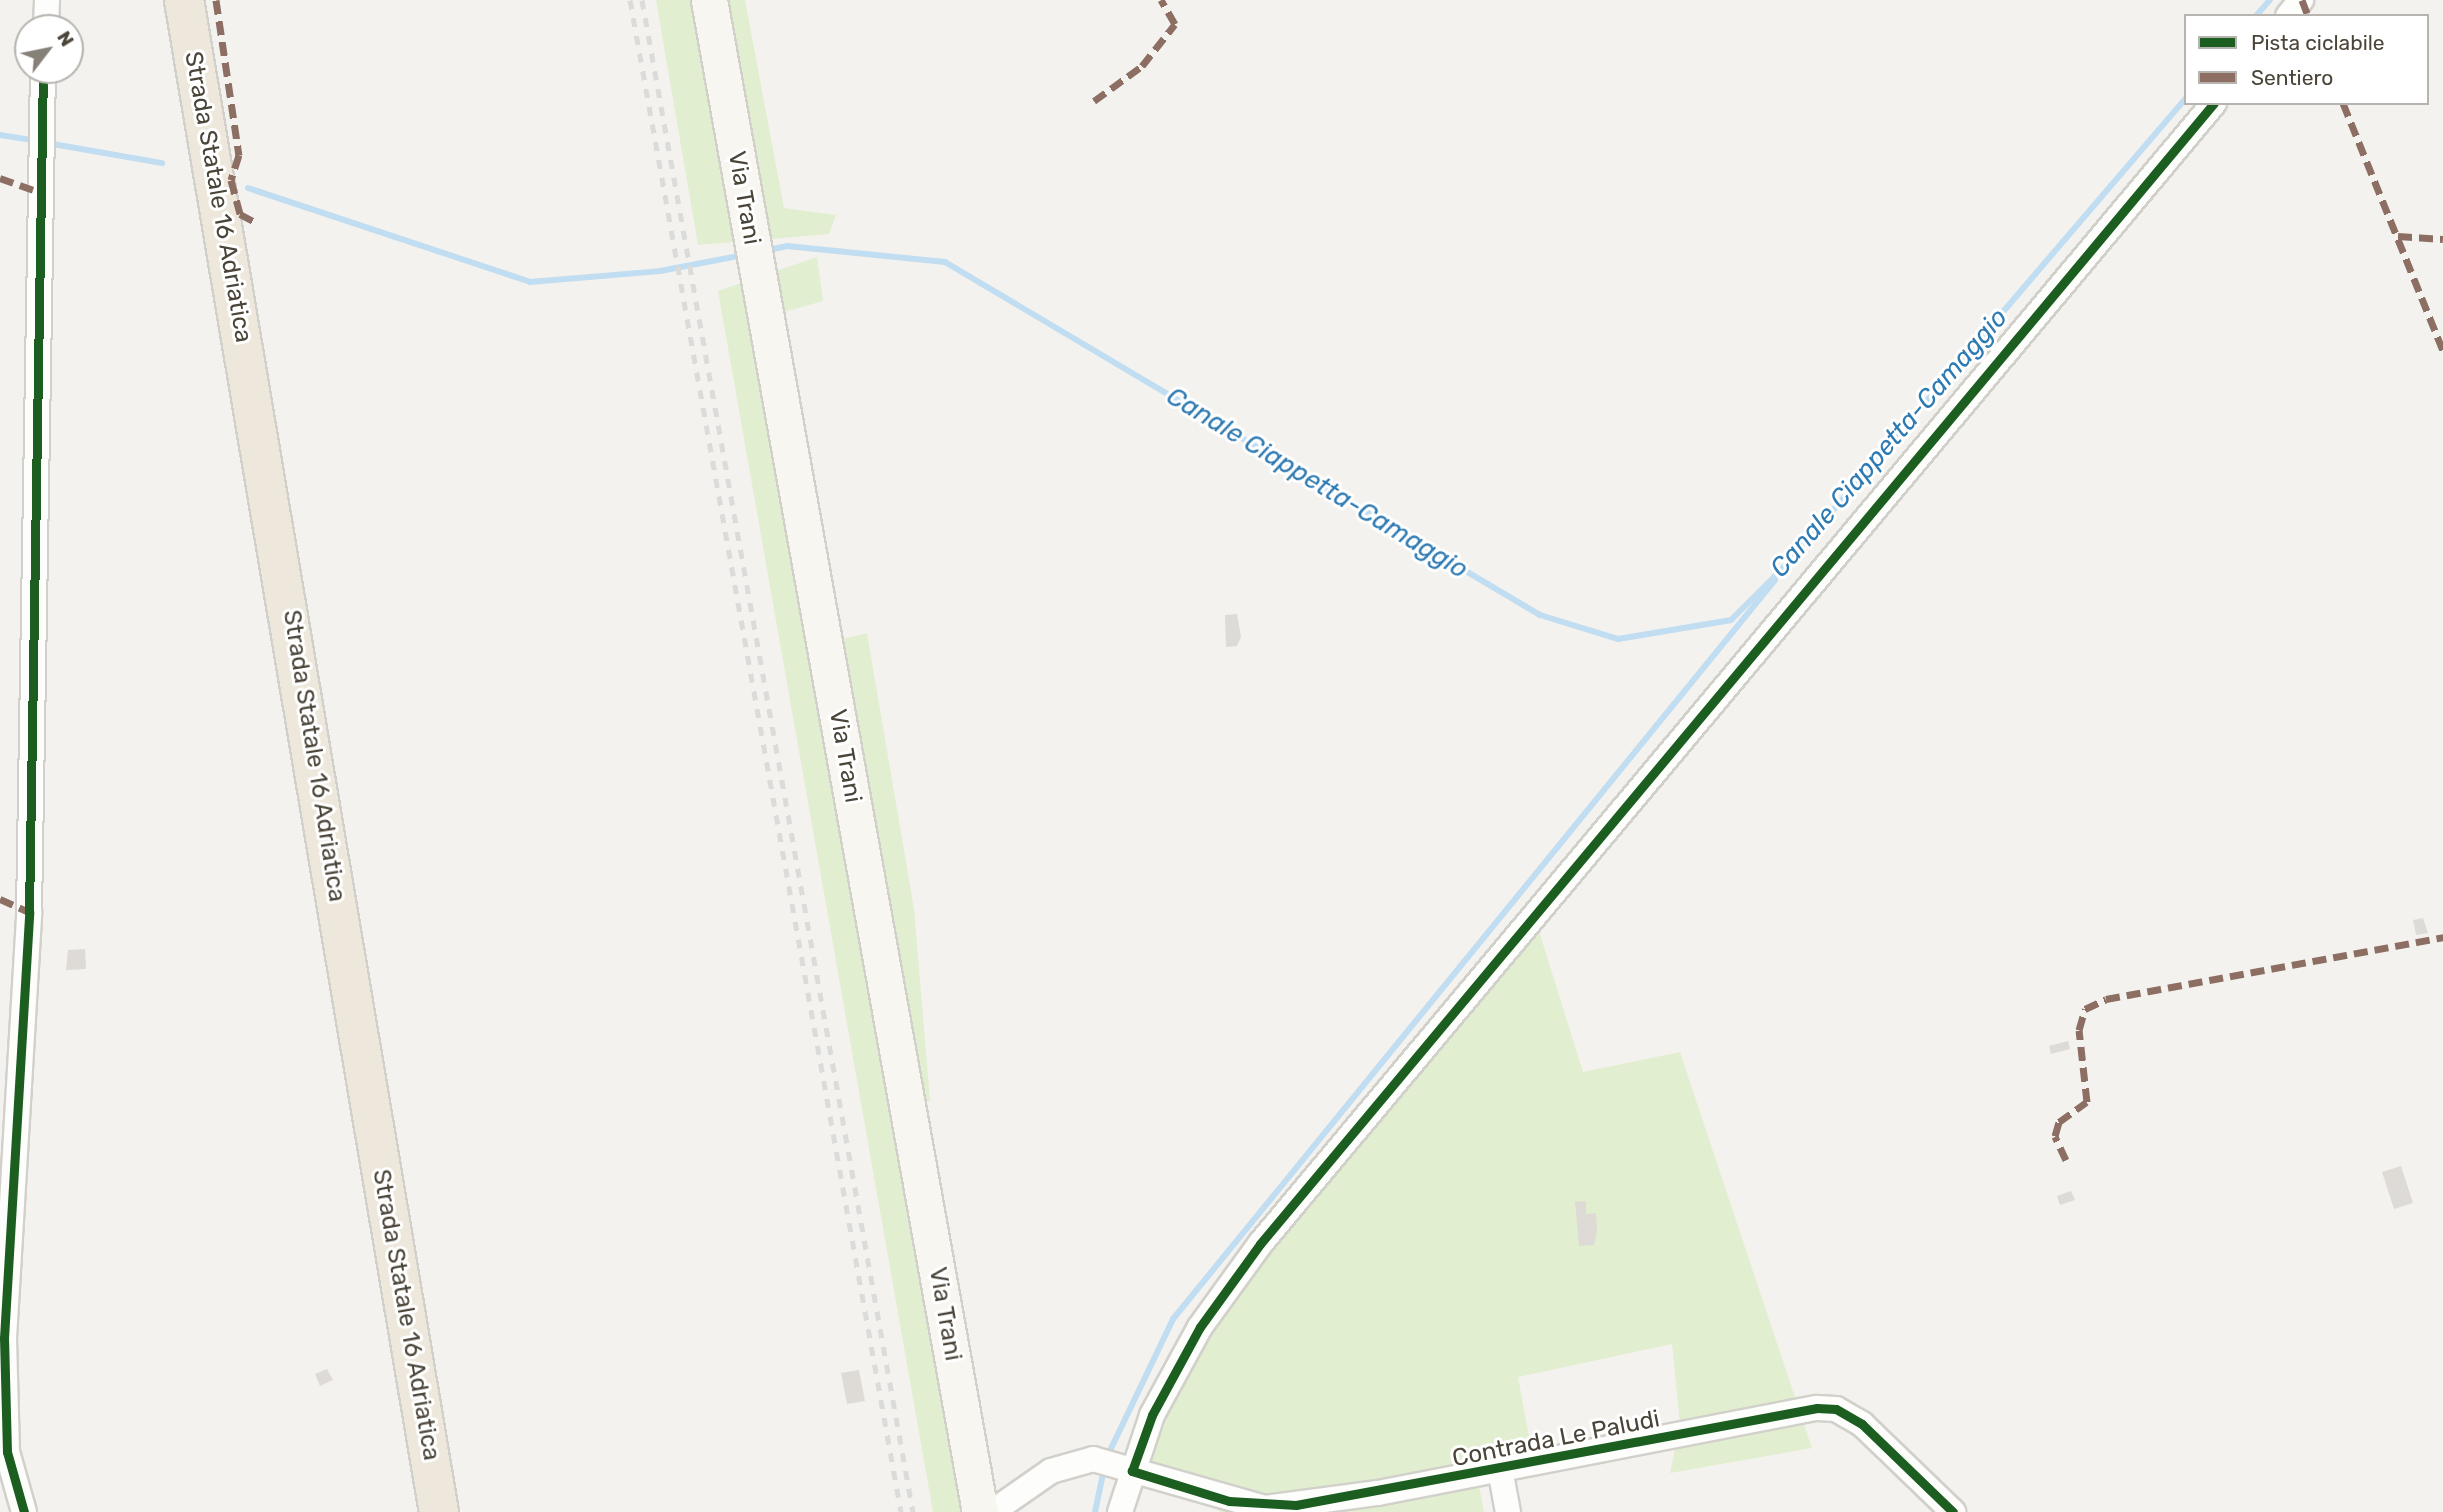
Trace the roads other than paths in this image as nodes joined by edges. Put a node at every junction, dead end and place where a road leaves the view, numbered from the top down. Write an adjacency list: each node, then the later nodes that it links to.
1 (164, 0): 11 (highway, Strada Statale 16 Adriatica)
2 (184, 0): 12 (highway, Strada Statale 16 Adriatica)
3 (709, 0): 13 (main road, Via Trani)
4 (2301, 0): 5 (street)
5 (2290, 14)
6 (42, 84): 10 (street)
7 (2212, 105): 8 (street)
8 (1114, 1465): 9 (street, Contrada Le Paludi); 14 (street); 15 (street)
9 (1500, 1469): 16 (street); 17 (street, Contrada Le Paludi)
10 (23, 1512)
11 (414, 1512)
12 (439, 1512)
13 (980, 1512)
14 (992, 1512)
15 (1120, 1512)
16 (1508, 1512)
17 (1953, 1512)

